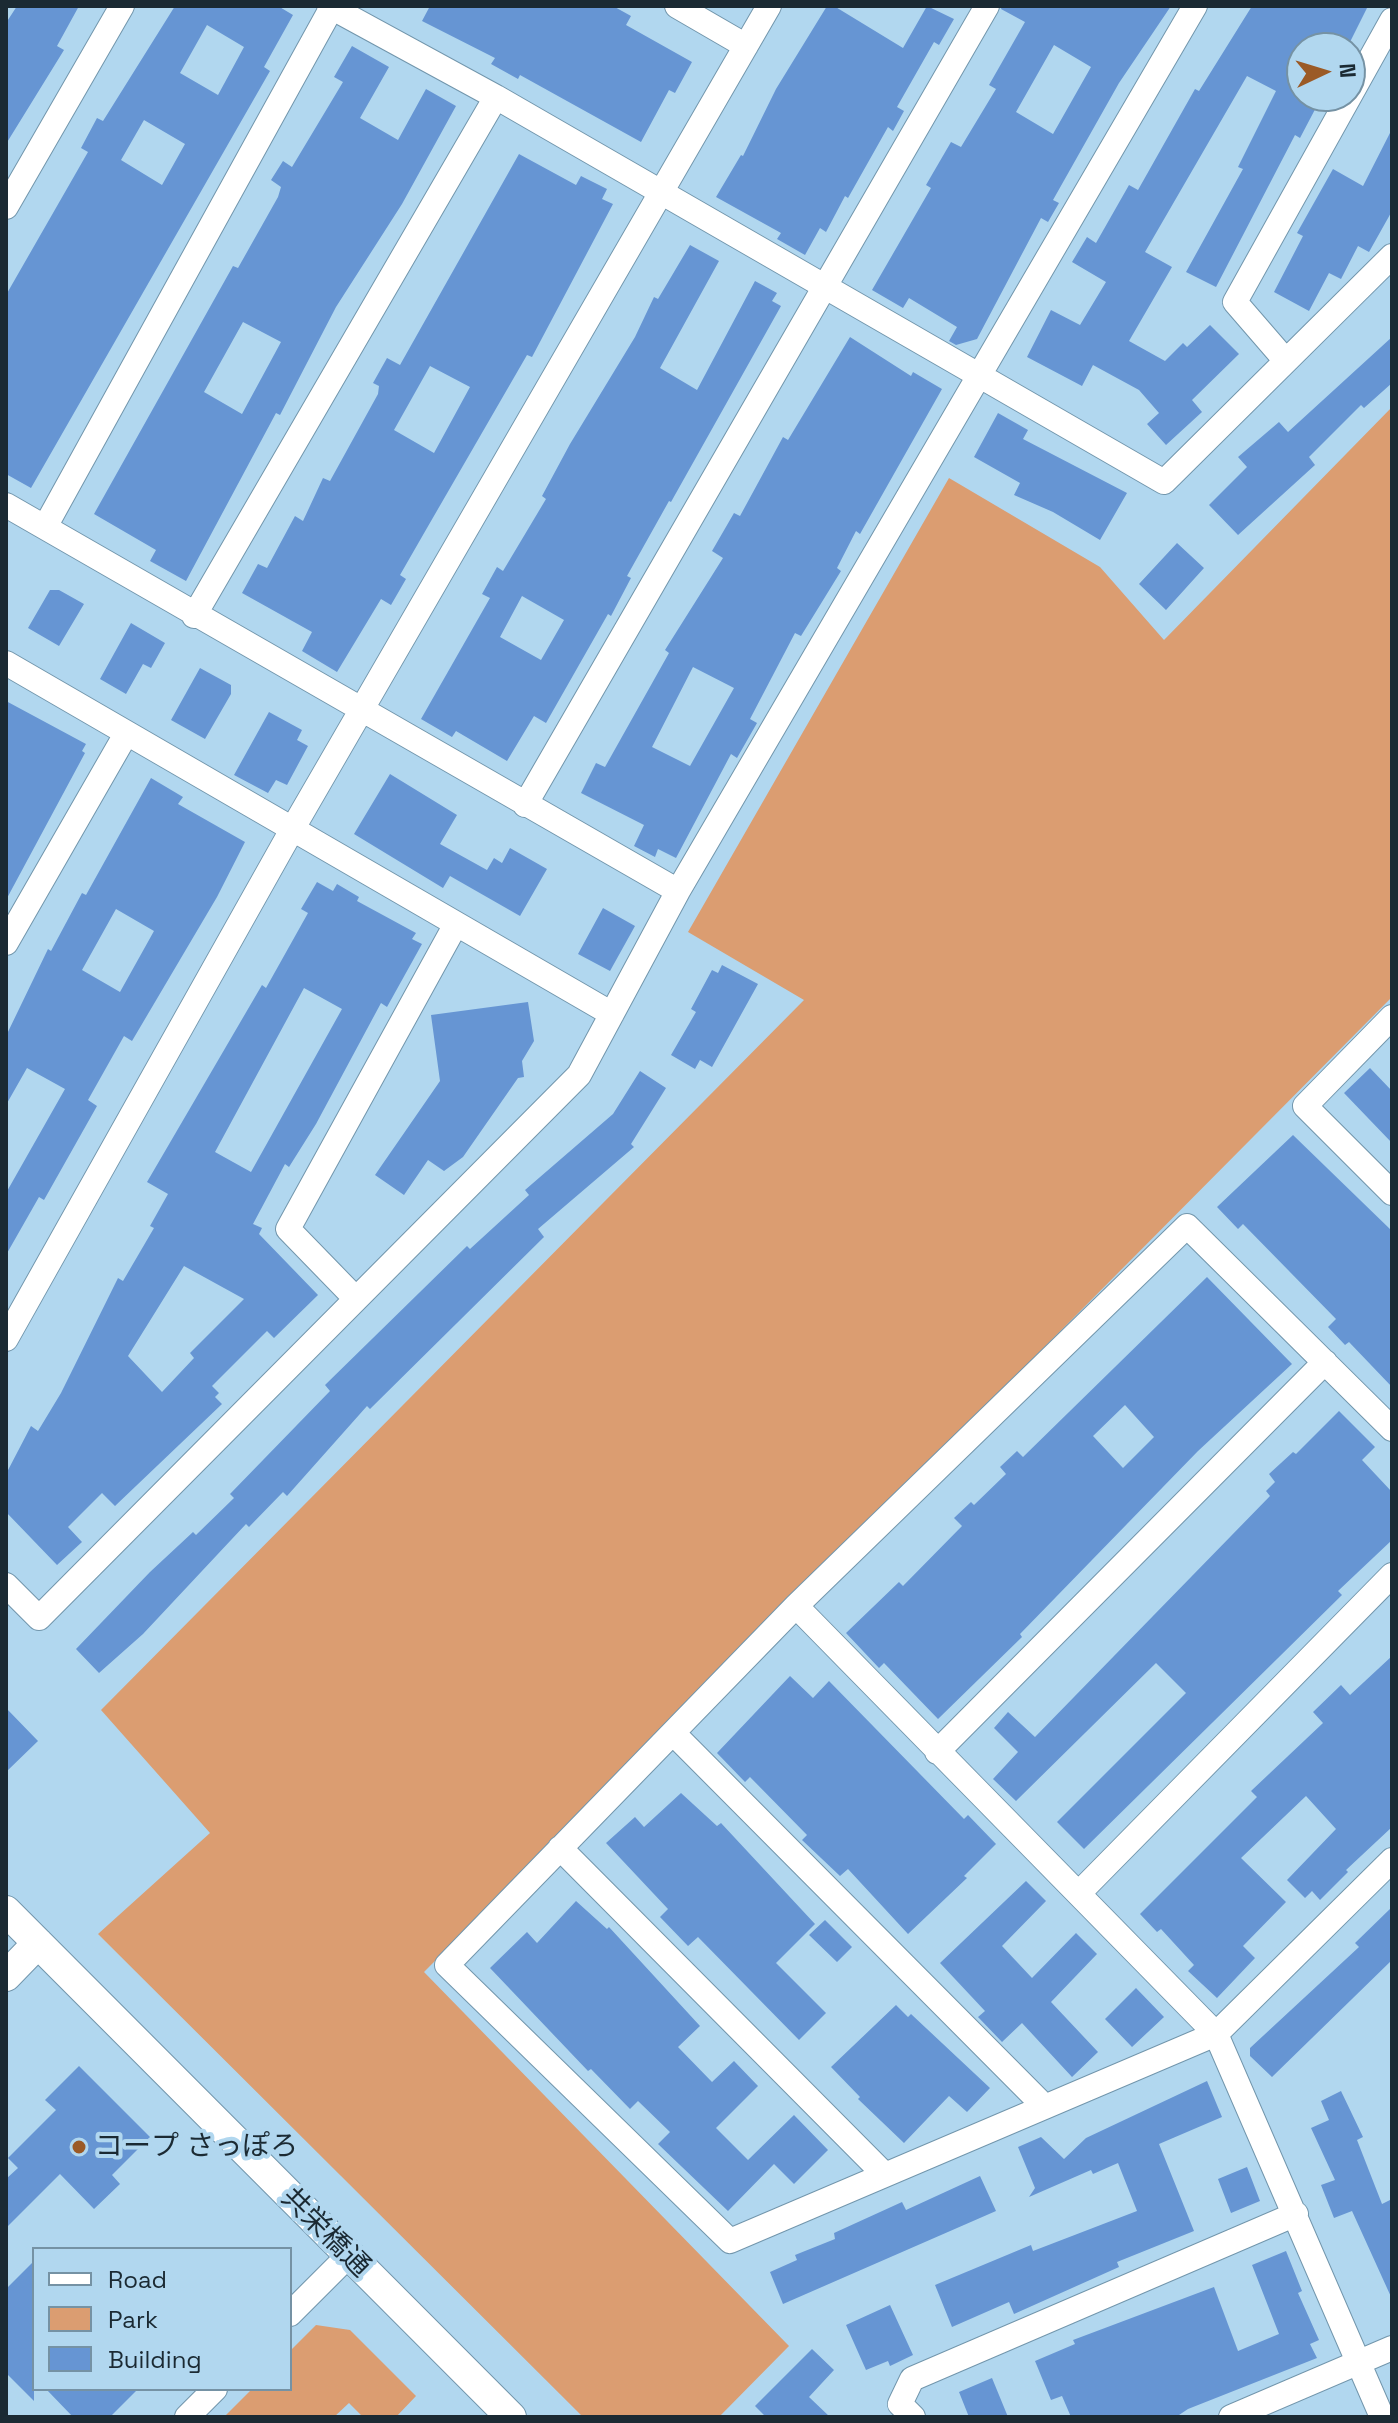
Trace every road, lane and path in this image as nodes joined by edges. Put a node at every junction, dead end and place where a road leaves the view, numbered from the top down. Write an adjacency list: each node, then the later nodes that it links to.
1 (122, 6): 11 (street)
2 (677, 6): 8 (street)
3 (769, 6): 8 (street)
4 (987, 6): 13 (street)
5 (1195, 6): 15 (street)
6 (331, 7): 9 (street); 17 (street)
7 (1392, 20): 14 (street)
8 (746, 46): 10 (street)
9 (496, 97): 10 (street); 18 (street)
10 (662, 193): 13 (street); 20 (street)
11 (6, 207)
12 (1392, 256): 14 (street)
13 (826, 287): 15 (street); 22 (street)
14 (1286, 361): 15 (street)
15 (981, 377): 24 (street)
16 (6, 505): 17 (street)
17 (45, 527): 18 (street)
18 (194, 616): 20 (street)
19 (6, 663): 21 (street)
20 (362, 712): 22 (street); 23 (street)
21 (126, 734): 23 (street); 26 (street)
22 (525, 805): 24 (street)
23 (293, 828): 25 (street); 31 (street)
24 (678, 891): 27 (street)
25 (456, 924): 27 (street); 30 (street)
26 (6, 943)
27 (612, 1014): 30 (street)
28 (1392, 1017): 29 (street)
29 (1389, 1184)
30 (356, 1299): 35 (street)
31 (6, 1339)
32 (1325, 1362): 33 (street); 36 (street); 38 (street)
33 (1392, 1429)
34 (1392, 1575): 41 (street)
35 (6, 1585)
36 (796, 1606): 37 (street); 38 (street)
37 (673, 1733): 39 (street); 46 (street)
38 (937, 1752): 41 (street)
39 (560, 1848): 47 (street); 47 (street)
40 (1392, 1860): 45 (street)
41 (1079, 1893): 45 (street)
42 (6, 1911): 43 (street, 共栄橋通)
43 (38, 1943): 44 (street); 49 (street, 共栄橋通)
44 (6, 1976)
45 (1216, 2034): 46 (street); 48 (street)
46 (1044, 2106): 47 (street)
47 (885, 2175)
48 (1296, 2214): 52 (street); 56 (street)
49 (348, 2256): 50 (street); 55 (street, 共栄橋通)
50 (292, 2312)
51 (1392, 2348): 52 (street)
52 (1358, 2363): 57 (street); 58 (street)
53 (213, 2391): 54 (street)
54 (187, 2417)
55 (511, 2417)
56 (913, 2417)
57 (1231, 2417)
58 (1382, 2417)

